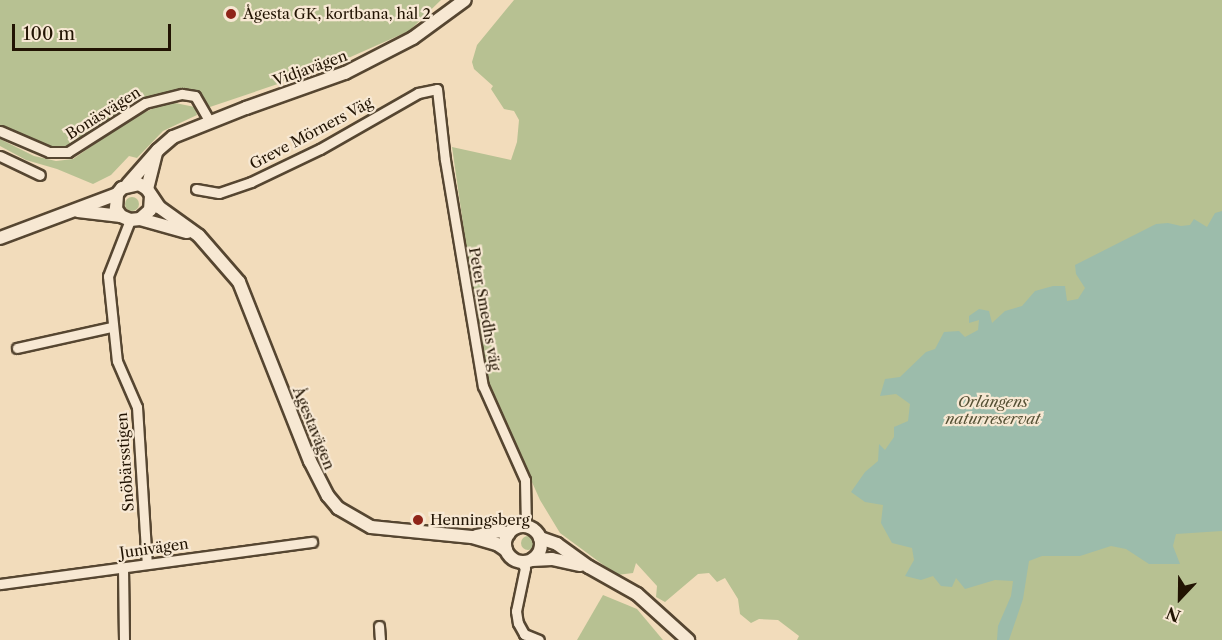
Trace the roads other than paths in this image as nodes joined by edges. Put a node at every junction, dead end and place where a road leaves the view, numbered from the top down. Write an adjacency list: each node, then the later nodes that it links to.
1 (465, 0): 3 (main road, Vidjavägen)
2 (437, 89): 9 (street, Greve Mörners Väg); 18 (street, Peter Smedhs väg)
3 (210, 122): 4 (street, Bonäsvägen); 5 (main road, Vidjavägen)
4 (0, 131)
5 (158, 150): 8 (main road, Vidjavägen); 10 (main road)
6 (0, 156): 7 (street)
7 (40, 175)
8 (128, 184): 10 (main road); 11 (main road)
9 (196, 189)
10 (149, 193): 13 (main road); 14 (main road, Ågestavägen)
11 (117, 194): 12 (main road); 13 (main road)
12 (74, 211): 13 (main road); 15 (main road)
13 (130, 219): 14 (main road); 16 (street, Snöbärsstigen)
14 (199, 236): 20 (main road, Ågestavägen)
15 (0, 238)
16 (111, 327): 17 (street); 25 (street, Snöbärsstigen)
17 (17, 348)
18 (526, 526): 19 (main road); 21 (main road)
19 (508, 534): 20 (main road, Ågestavägen); 23 (main road)
20 (472, 537): 23 (main road, Ågestavägen)
21 (540, 538): 24 (main road); 26 (main road)
22 (312, 542): 25 (street, Junivägen)
23 (506, 550): 24 (main road)
24 (527, 561): 26 (main road); 32 (street)
25 (147, 564): 27 (street, Junivägen)
26 (590, 567): 33 (main road)
27 (123, 568): 28 (street, Junivägen); 30 (street)
28 (0, 584)
29 (379, 626): 31 (street)
30 (124, 640)
31 (380, 640)
32 (539, 640)
33 (688, 640)

